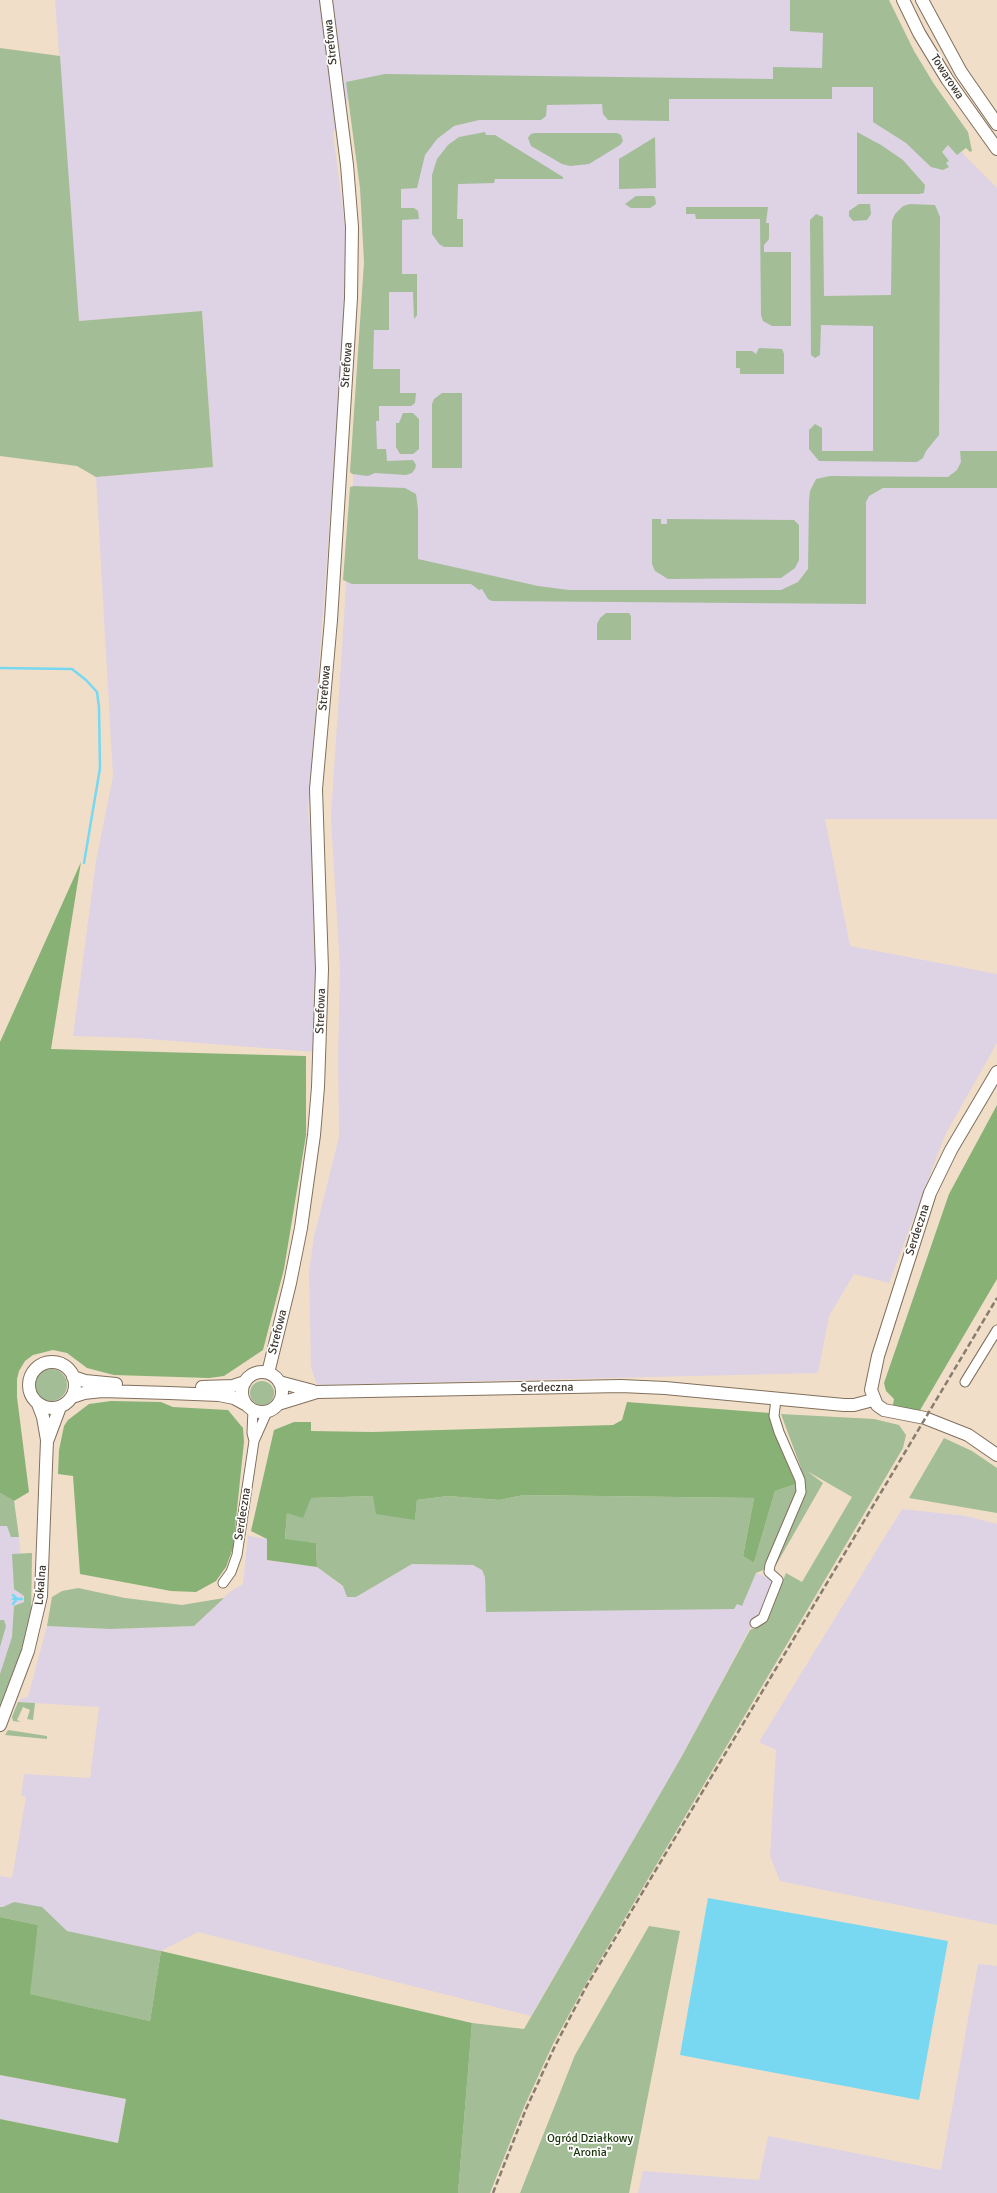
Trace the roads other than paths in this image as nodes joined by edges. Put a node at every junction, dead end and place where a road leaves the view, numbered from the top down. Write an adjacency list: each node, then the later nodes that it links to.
1 (326, 0): 8 (street, Strefowa)
2 (903, 0): 5 (street, Towarowa)
3 (922, 0): 4 (street, Towarowa)
4 (997, 124)
5 (997, 149)
6 (997, 1072): 16 (street, Serdeczna)
7 (997, 1330): 12 (street)
8 (268, 1373): 10 (street); 11 (street)
9 (73, 1377): 10 (street); 14 (street); 17 (street)
10 (245, 1382): 20 (street)
11 (279, 1382): 13 (street, Serdeczna); 18 (street)
12 (965, 1382)
13 (317, 1392): 15 (street, Serdeczna); 18 (street, Serdeczna)
14 (72, 1396): 19 (street); 20 (street)
15 (776, 1399): 16 (street, Serdeczna); 26 (street)
16 (873, 1400): 24 (street)
17 (38, 1404): 19 (street); 22 (street, Lokalna)
18 (278, 1404): 21 (street)
19 (60, 1407): 22 (street, Lokalna)
20 (249, 1407): 21 (street); 23 (street)
21 (267, 1412): 23 (street)
22 (47, 1440): 27 (street, Lokalna)
23 (254, 1441): 25 (street, Serdeczna)
24 (997, 1455)
25 (223, 1583)
26 (755, 1623)
27 (0, 1725)

